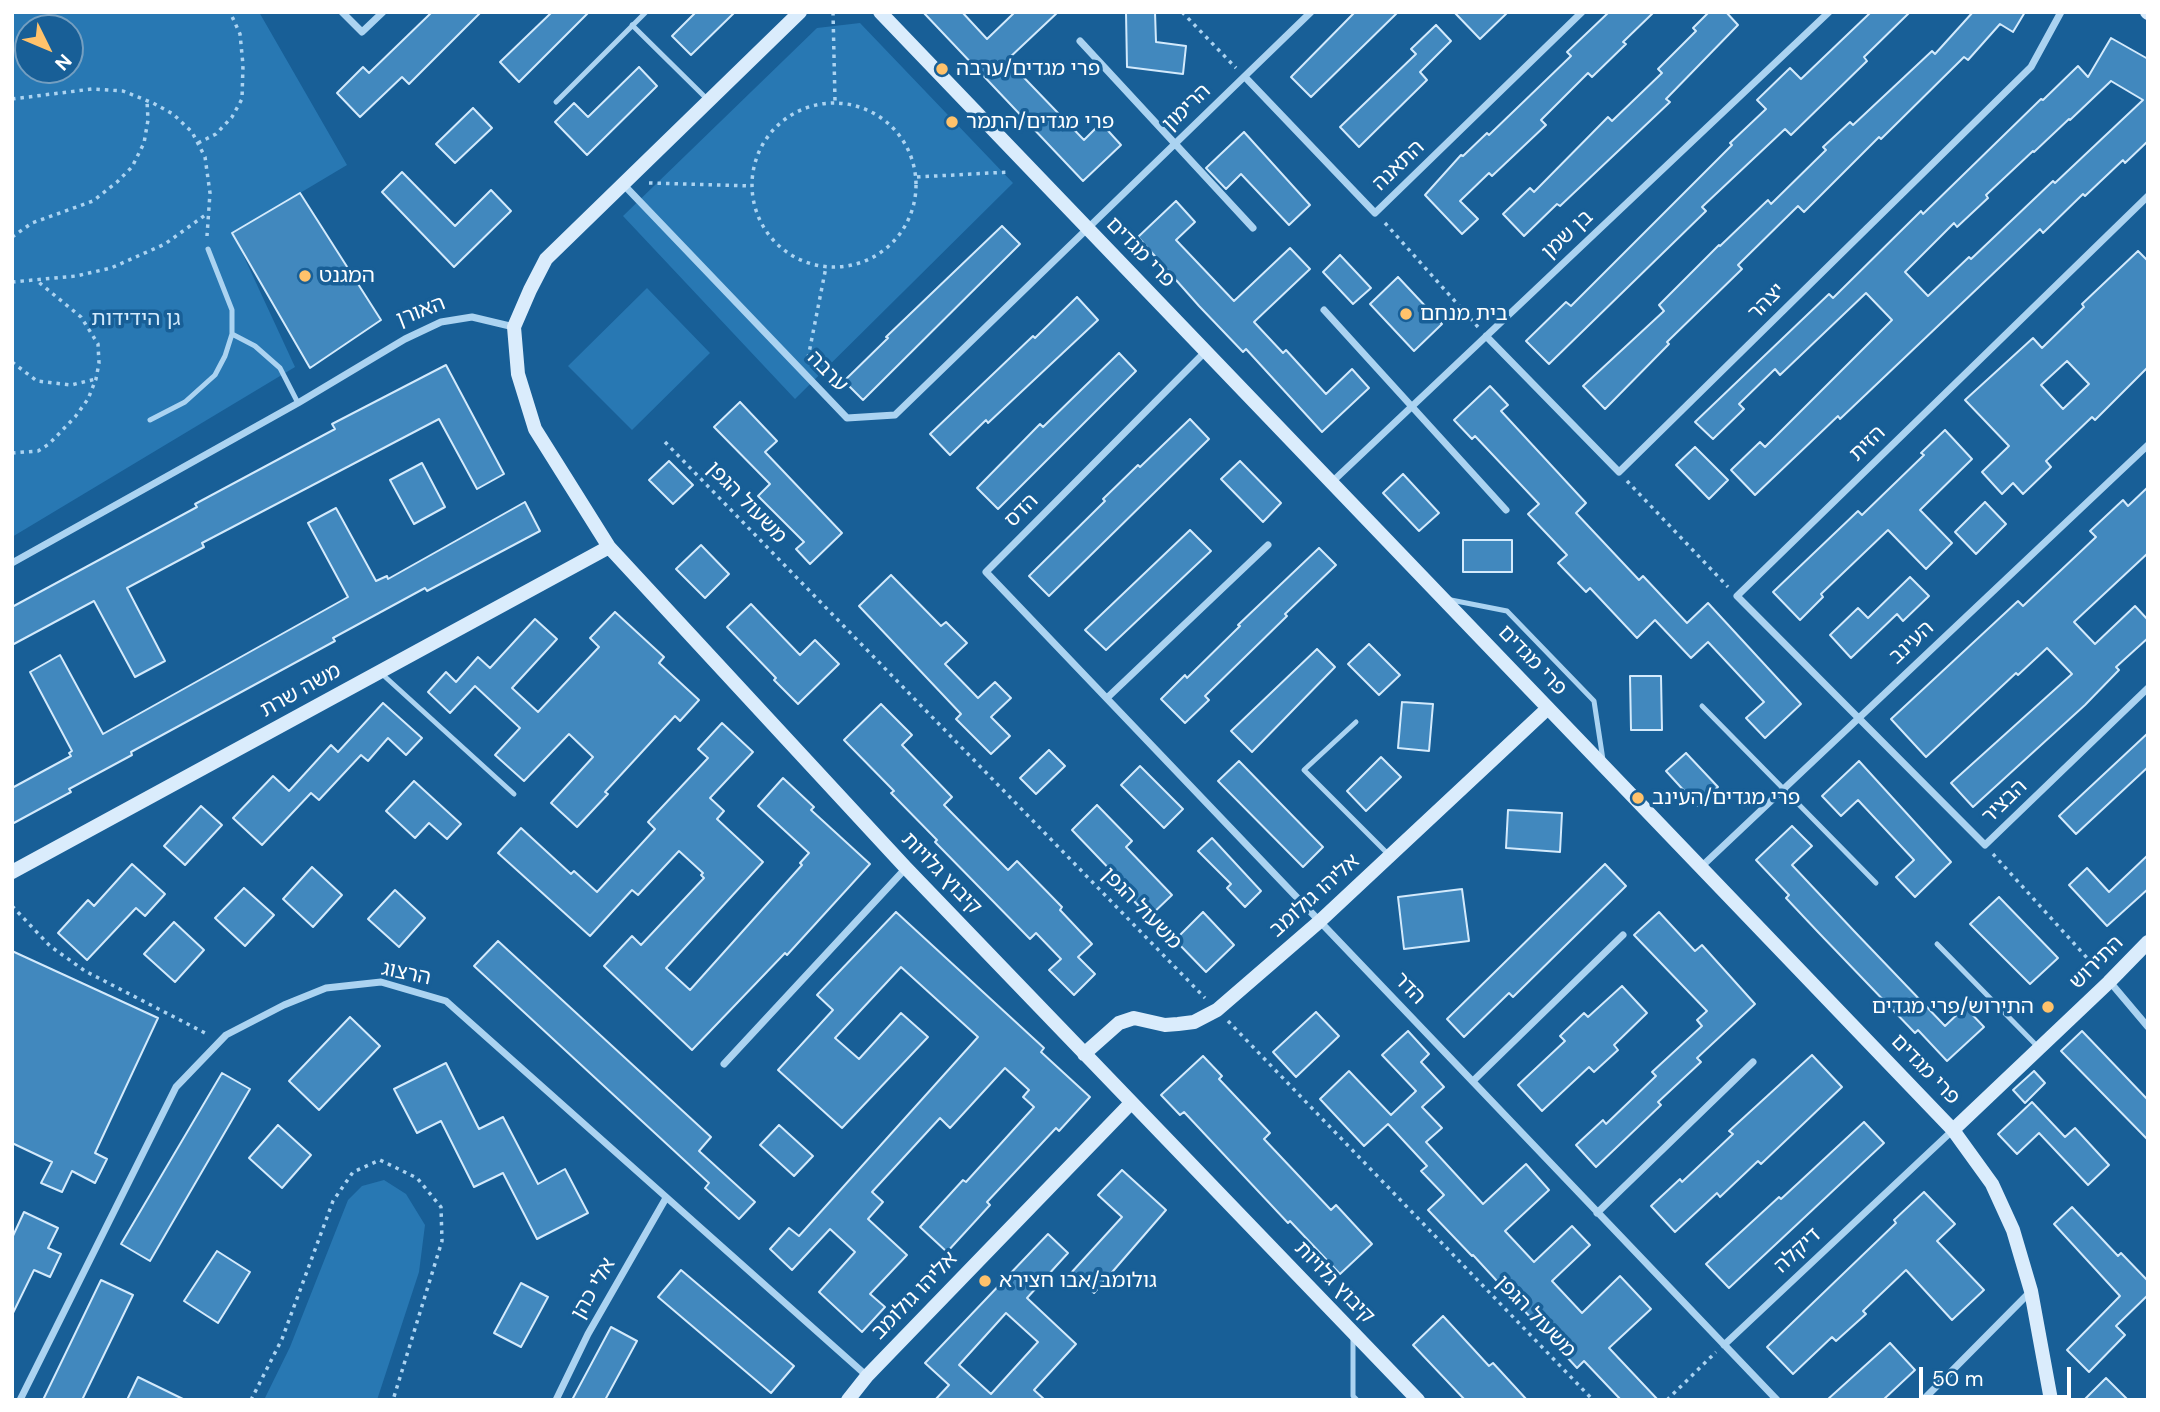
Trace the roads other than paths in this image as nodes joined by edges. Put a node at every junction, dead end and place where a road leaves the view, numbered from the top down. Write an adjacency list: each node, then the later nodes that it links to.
1 (342, 12): 2 (street)
2 (383, 12)
3 (646, 12): 10 (lane)
4 (800, 12): 13 (street)
5 (880, 12): 18 (street, פרי מגדים)
6 (1311, 12): 12 (street, הרימון)
7 (1582, 12): 12 (street, התאנה)
8 (1829, 12): 24 (street, בן שמן)
9 (2061, 12): 24 (street, יצהר)
10 (632, 25): 13 (lane); 14 (lane)
11 (1080, 41): 15 (street)
12 (1245, 77): 15 (street, הרימון)
13 (708, 100): 16 (street)
14 (556, 102)
15 (1175, 144): 18 (street, הרימון); 19 (street)
16 (622, 183): 18 (street, ערבה); 22 (street)
17 (2148, 196): 41 (street, הזית)
18 (1087, 228): 25 (street, פרי מגדים)
19 (1253, 228)
20 (208, 249): 23 (lane)
21 (1324, 310): 27 (street)
22 (514, 327): 26 (street, האורן); 33 (street, קיבוץ גלויות)
23 (232, 334): 26 (lane); 28 (lane)
24 (1486, 336): 27 (street, בן שמן)
25 (1205, 352): 30 (street, פרי מגדים); 38 (street, הדס)
26 (298, 402): 34 (street, האורן)
27 (1412, 407): 30 (street, בן שמן); 31 (street)
28 (150, 420)
29 (2148, 445): 41 (street, העינב)
30 (1331, 483): 35 (street, פרי מגדים)
31 (1506, 510)
32 (1268, 545): 38 (street)
33 (609, 547): 36 (street, משה שרת); 48 (street, קיבוץ גלויות)
34 (12, 563)
35 (1443, 598): 40 (street, פרי מגדים); 43 (lane)
36 (380, 672): 45 (lane); 49 (street, משה שרת)
37 (2148, 688): 41 (street, הבציר)
38 (1107, 698): 51 (street, הדס)
39 (1702, 706): 44 (lane)
40 (1548, 708): 43 (street, פרי מגדים); 46 (street, אליהו גולומב)
41 (1858, 718): 44 (street, העינב)
42 (1356, 722): 46 (lane)
43 (1604, 766): 47 (street, פרי מגדים)
44 (1783, 788): 47 (street, העינב); 50 (lane)
45 (514, 794)
46 (1390, 856): 51 (street, אליהו גולומב)
47 (1700, 867): 63 (street, פרי מגדים)
48 (906, 868): 58 (street, קיבוץ גלויות); 60 (street)
49 (12, 872)
50 (1877, 883)
51 (1320, 921): 58 (street, אליהו גולומב); 61 (street, הדר)
52 (1623, 935): 61 (street)
53 (2148, 942): 55 (street, התירוש)
54 (1937, 944): 57 (lane)
55 (2109, 982): 56 (street); 57 (street, התירוש)
56 (2148, 1027)
57 (2039, 1049): 63 (street, התירוש)
58 (1084, 1054): 62 (street, קיבוץ גלויות)
59 (1753, 1062): 65 (street)
60 (724, 1064)
61 (1473, 1081): 65 (street, הדר)
62 (1131, 1103): 67 (street, קיבוץ גלויות); 69 (street, אליהו גולומב)
63 (1953, 1130): 66 (street, פרי מגדים); 68 (street, דיקלה)
64 (666, 1198): 69 (street, הרצוג); 70 (street, הרצוג); 71 (street, אלי כהן)
65 (1597, 1213): 68 (street, הדר)
66 (2031, 1291): 76 (street); 77 (street, פרי מגדים)
67 (1353, 1332): 73 (lane); 74 (street, קיבוץ גלויות)
68 (1724, 1345): 75 (street)
69 (867, 1376): 72 (street, אליהו גולומב)
70 (20, 1400)
71 (556, 1400)
72 (848, 1400)
73 (1357, 1400)
74 (1418, 1400)
75 (1777, 1400)
76 (1923, 1400)
77 (2051, 1400)

